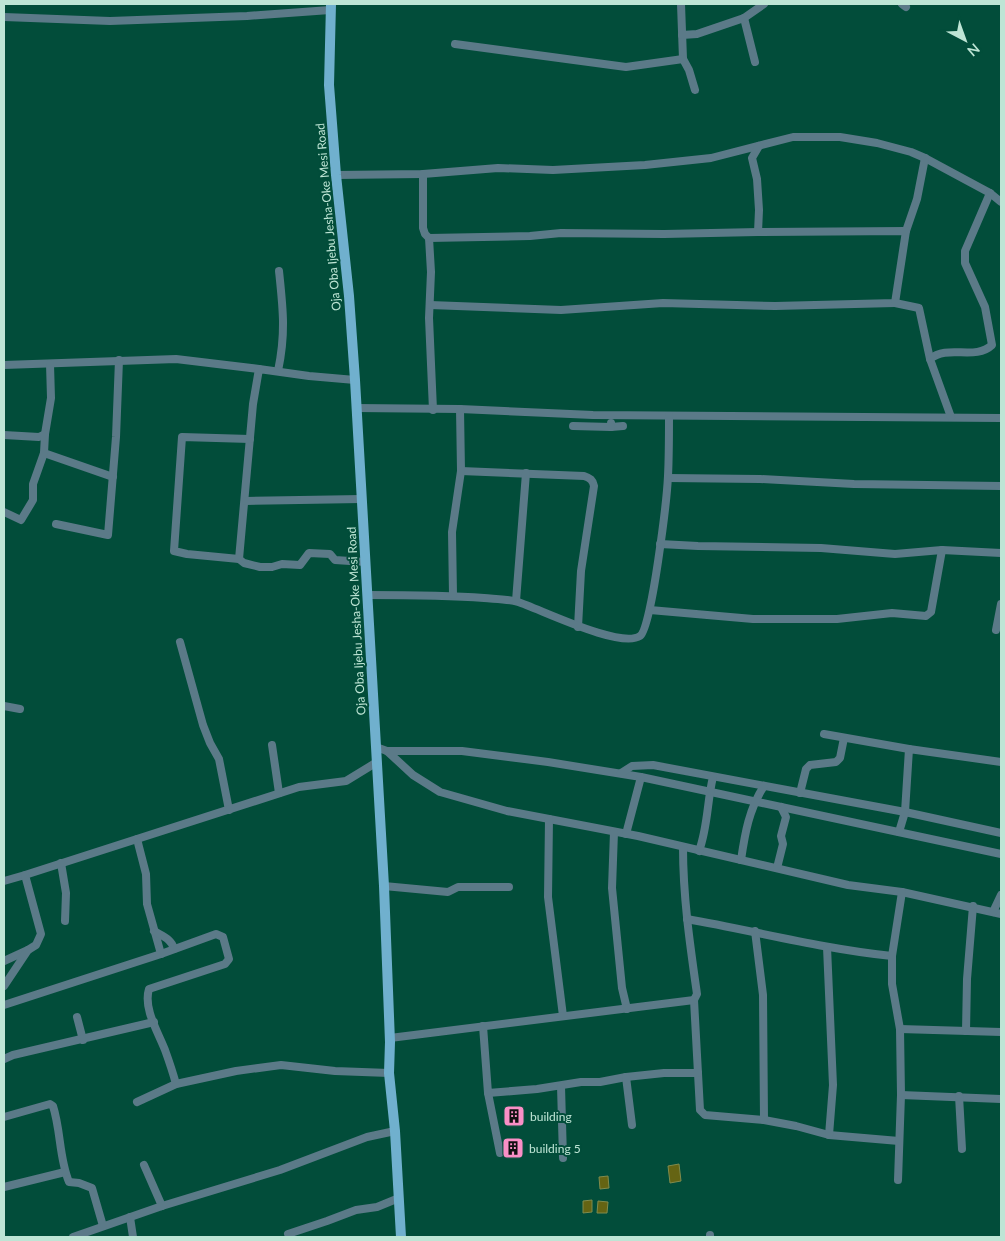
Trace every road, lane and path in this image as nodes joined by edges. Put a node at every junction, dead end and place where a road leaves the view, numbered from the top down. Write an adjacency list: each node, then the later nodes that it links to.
1 (681, 4): 6 (street)
2 (764, 4): 5 (street)
3 (330, 7): 4 (street); 14 (main road, Oja Oba Ijebu Jesha-Oke Mesi Road)
4 (4, 17)
5 (744, 18): 6 (street); 9 (street)
6 (682, 35): 8 (street)
7 (455, 44): 8 (street)
8 (683, 59): 10 (street)
9 (756, 62)
10 (695, 90)
11 (759, 146): 12 (street); 13 (street); 18 (street)
12 (925, 158): 15 (street); 17 (street)
13 (423, 174): 14 (street); 19 (street)
14 (336, 175): 29 (main road, Oja Oba Ijebu Jesha-Oke Mesi Road)
15 (990, 194): 16 (street); 23 (street)
16 (1001, 202)
17 (906, 231): 18 (street); 21 (street)
18 (758, 232): 19 (street)
19 (429, 238): 22 (street)
20 (279, 271): 28 (street)
21 (895, 303): 22 (street); 23 (street)
22 (430, 305): 32 (street)
23 (930, 359): 35 (street)
24 (119, 360): 25 (street); 27 (street); 46 (street)
25 (50, 364): 26 (street); 40 (street)
26 (4, 365)
27 (259, 369): 28 (street); 42 (street)
28 (278, 371): 29 (street)
29 (355, 380): 30 (main road, Oja Oba Ijebu Jesha-Oke Mesi Road)
30 (356, 408): 32 (street); 49 (main road, Oja Oba Ijebu Jesha-Oke Mesi Road)
31 (460, 409): 32 (street); 33 (street); 44 (street)
32 (433, 410)
33 (612, 416): 34 (street); 39 (street)
34 (669, 416): 35 (street); 47 (street)
35 (951, 417): 36 (street)
36 (1001, 418)
37 (572, 426): 39 (street)
38 (623, 426): 39 (street)
39 (611, 427)
40 (45, 434): 41 (street); 43 (street)
41 (4, 435)
42 (250, 439): 50 (street); 56 (street)
43 (44, 453): 46 (street); 51 (street)
44 (461, 470): 45 (street); 59 (street)
45 (526, 473): 60 (street); 63 (street)
46 (113, 478): 52 (street)
47 (668, 478): 48 (street); 53 (street)
48 (1001, 486)
49 (361, 499): 50 (street); 57 (main road, Oja Oba Ijebu Jesha-Oke Mesi Road)
50 (246, 501): 56 (street)
51 (4, 512)
52 (56, 524)
53 (660, 544): 54 (street); 62 (street)
54 (942, 550): 55 (street); 62 (street)
55 (1001, 552)
56 (239, 559): 57 (street)
57 (365, 562): 58 (main road, Oja Oba Ijebu Jesha-Oke Mesi Road)
58 (367, 595): 59 (street); 71 (main road, Oja Oba Ijebu Jesha-Oke Mesi Road)
59 (453, 595): 60 (street)
60 (516, 601): 63 (street)
61 (1001, 604): 64 (street)
62 (650, 610): 63 (street)
63 (578, 627)
64 (996, 630)
65 (180, 642): 85 (street)
66 (4, 706): 67 (street)
67 (20, 709)
68 (824, 734): 69 (street)
69 (844, 738): 72 (street); 81 (street)
70 (272, 745): 82 (street)
71 (376, 747): 73 (street); 74 (main road, Oja Oba Ijebu Jesha-Oke Mesi Road)
72 (909, 749): 75 (street); 86 (street)
73 (388, 751): 76 (street); 87 (street)
74 (377, 762): 82 (street); 101 (main road, Oja Oba Ijebu Jesha-Oke Mesi Road)
75 (1001, 762)
76 (621, 773): 77 (street); 78 (street)
77 (641, 776): 80 (street); 91 (street)
78 (713, 777): 79 (street); 80 (street)
79 (764, 786): 81 (street); 83 (street)
80 (710, 791): 83 (street); 94 (street)
81 (800, 793): 86 (street)
82 (279, 794): 85 (street)
83 (754, 801): 84 (street); 96 (street)
84 (782, 807): 89 (street); 98 (street)
85 (229, 810): 92 (street)
86 (904, 812): 89 (street); 90 (street)
87 (550, 820): 88 (street); 121 (street)
88 (614, 832): 91 (street); 120 (street)
89 (899, 832): 95 (street)
90 (1001, 833)
91 (626, 834): 93 (street)
92 (137, 839): 97 (street); 109 (street)
93 (683, 847): 94 (street); 107 (street)
94 (699, 851): 96 (street)
95 (1001, 854)
96 (741, 860): 98 (street)
97 (60, 863): 99 (street); 108 (street)
98 (777, 868): 103 (street)
99 (25, 875): 100 (street); 113 (street)
100 (4, 880)
101 (384, 886): 102 (street); 128 (main road, Oja Oba Ijebu Jesha-Oke Mesi Road)
102 (510, 887)
103 (902, 892): 105 (street); 115 (street)
104 (1001, 895): 106 (street)
105 (973, 906): 106 (street); 126 (street)
106 (997, 913)
107 (687, 919): 110 (street); 118 (street)
108 (65, 921)
109 (154, 931): 112 (street); 114 (street)
110 (756, 931): 111 (street); 142 (street)
111 (827, 947): 115 (street); 145 (street)
112 (174, 949): 114 (street); 123 (street)
113 (28, 950): 116 (street); 117 (street)
114 (161, 954): 119 (street)
115 (892, 956): 125 (street)
116 (4, 961)
117 (4, 986)
118 (694, 1000): 120 (street); 132 (street)
119 (4, 1006)
120 (627, 1009): 121 (street)
121 (563, 1016): 124 (street)
122 (77, 1017): 129 (street)
123 (154, 1022): 129 (street); 134 (street)
124 (483, 1026): 128 (street); 136 (street)
125 (900, 1029): 126 (street); 137 (street)
126 (966, 1031): 127 (street)
127 (1001, 1032)
128 (390, 1038): 131 (main road, Oja Oba Ijebu Jesha-Oke Mesi Road)
129 (83, 1040): 130 (street)
130 (4, 1059)
131 (389, 1072): 134 (street); 144 (main road, Oja Oba Ijebu Jesha-Oke Mesi Road)
132 (698, 1073): 133 (street); 142 (street)
133 (626, 1077): 135 (street); 143 (street)
134 (176, 1084): 140 (street)
135 (561, 1086): 136 (street); 149 (street)
136 (488, 1093): 148 (street)
137 (901, 1094): 138 (street); 146 (street)
138 (959, 1096): 139 (street); 147 (street)
139 (1001, 1099)
140 (137, 1102)
141 (4, 1117): 151 (street)
142 (764, 1120): 145 (street)
143 (632, 1125)
144 (395, 1131): 154 (main road, Oja Oba Ijebu Jesha-Oke Mesi Road); 155 (street)
145 (829, 1135): 146 (street)
146 (899, 1141): 152 (street)
147 (962, 1149)
148 (500, 1152)
149 (563, 1158)
150 (144, 1165): 155 (street)
151 (65, 1172): 153 (street); 157 (street)
152 (898, 1180)
153 (4, 1188)
154 (399, 1198): 158 (street); 161 (main road, Oja Oba Ijebu Jesha-Oke Mesi Road)
155 (162, 1206): 156 (street)
156 (130, 1217): 157 (street); 160 (street)
157 (103, 1226): 159 (street)
158 (288, 1234)
159 (73, 1237)
160 (133, 1237)
161 (401, 1237)

